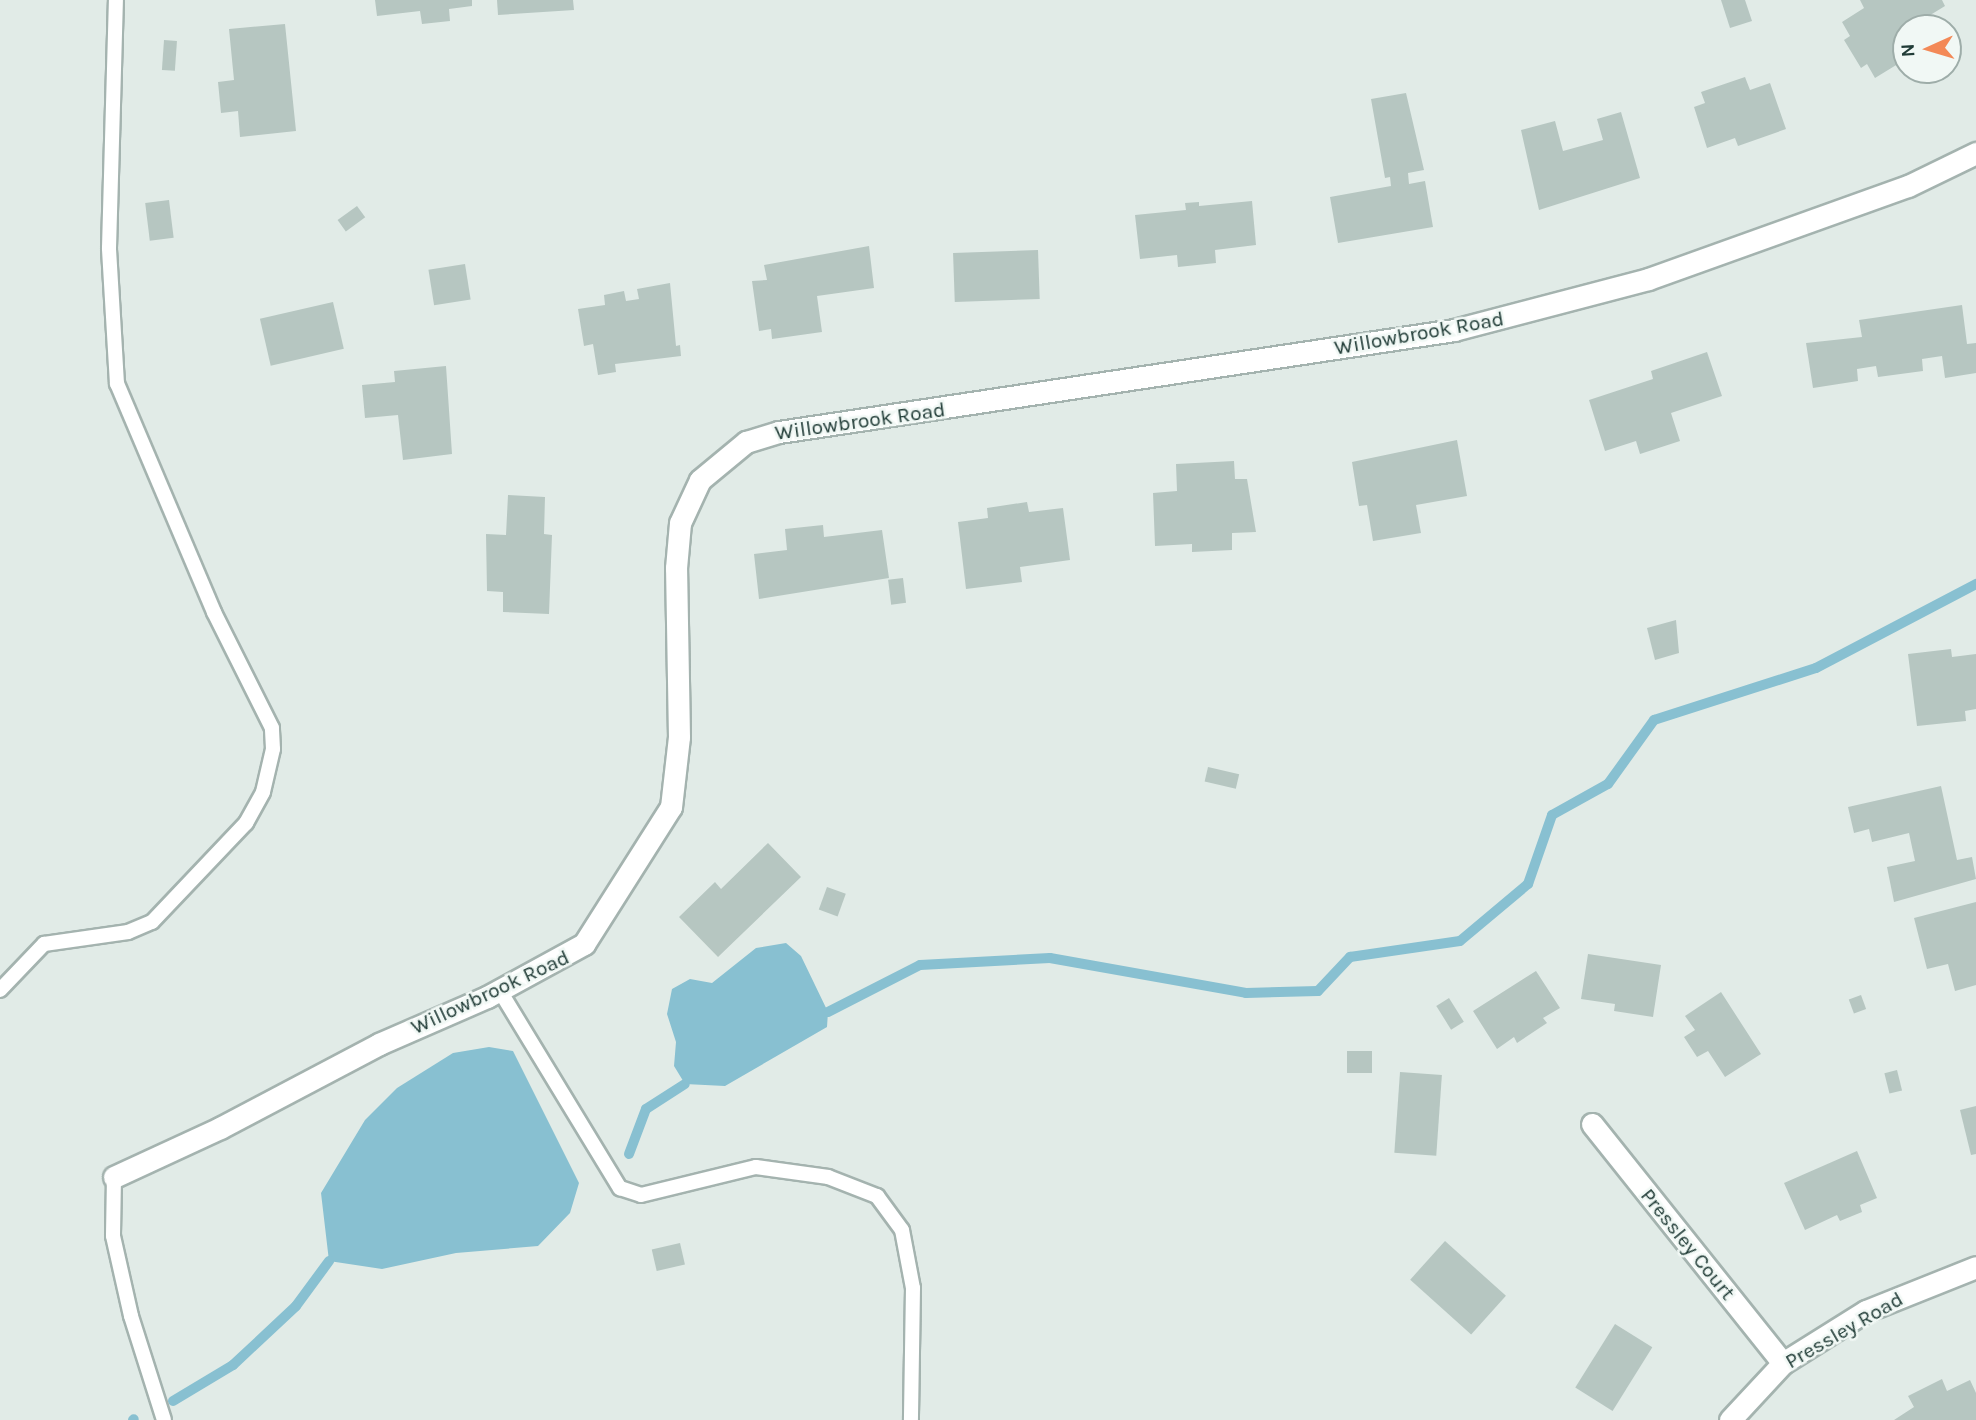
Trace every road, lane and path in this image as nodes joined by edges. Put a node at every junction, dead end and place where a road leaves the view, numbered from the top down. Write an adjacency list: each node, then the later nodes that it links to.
1 (116, 0): 3 (lane)
2 (1976, 153): 4 (street, Willowbrook Road)
3 (0, 990)
4 (500, 991): 6 (street, Willowbrook Road); 10 (lane)
5 (1592, 1124): 8 (street, Pressley Court)
6 (114, 1177): 9 (lane)
7 (1976, 1267): 8 (street, Pressley Road)
8 (1783, 1363): 11 (street, Pressley Road)
9 (164, 1420)
10 (911, 1420)
11 (1730, 1420)

